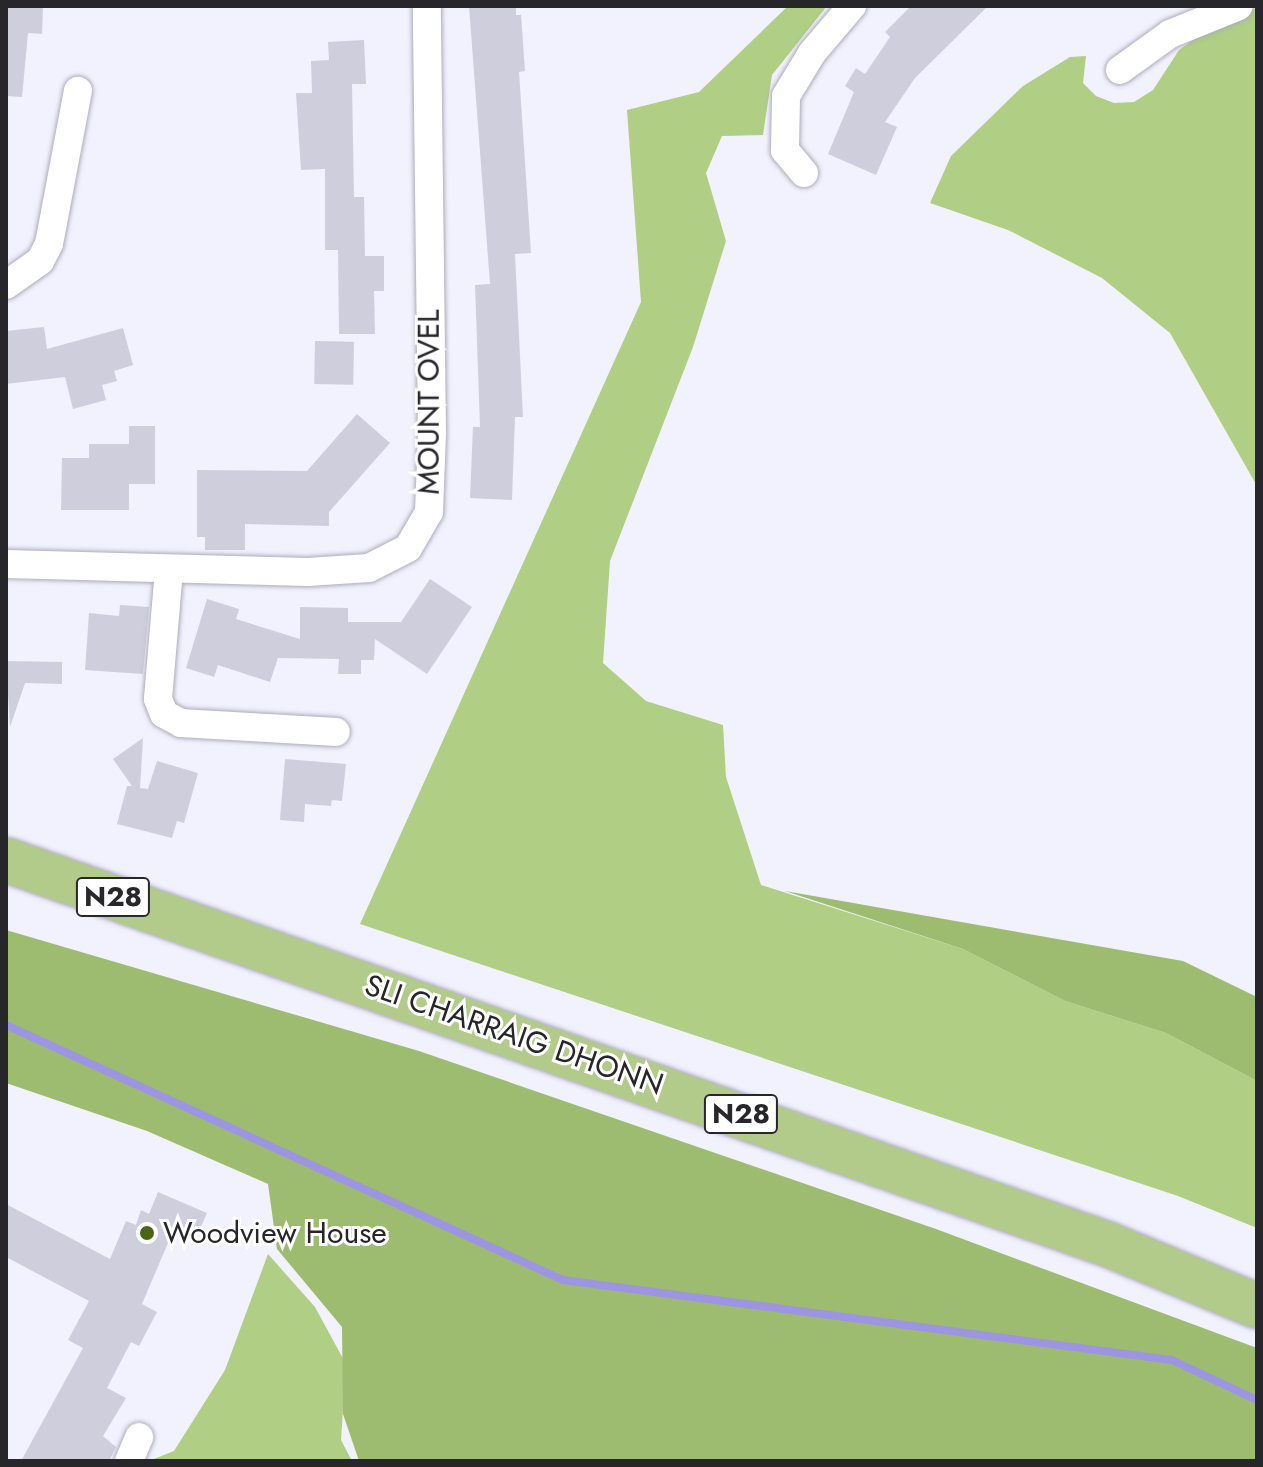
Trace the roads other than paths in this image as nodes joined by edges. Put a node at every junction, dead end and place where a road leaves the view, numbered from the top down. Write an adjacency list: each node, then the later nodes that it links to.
1 (427, 6): 9 (street, MOUNT OVEL)
2 (852, 6): 6 (street)
3 (1239, 6): 4 (street)
4 (1120, 70)
5 (78, 91): 7 (street)
6 (804, 173)
7 (6, 285)
8 (6, 564): 9 (street, MOUNT OVEL)
9 (169, 570): 10 (street)
10 (336, 732)
11 (6, 860): 13 (highway, SLI CHARRAIG DHONN / N28)
12 (6, 886): 13 (highway, SLI CHARRAIG DHONN / N28)
13 (220, 935): 14 (highway, SLI CHARRAIG DHONN / N28)
14 (1257, 1306)

